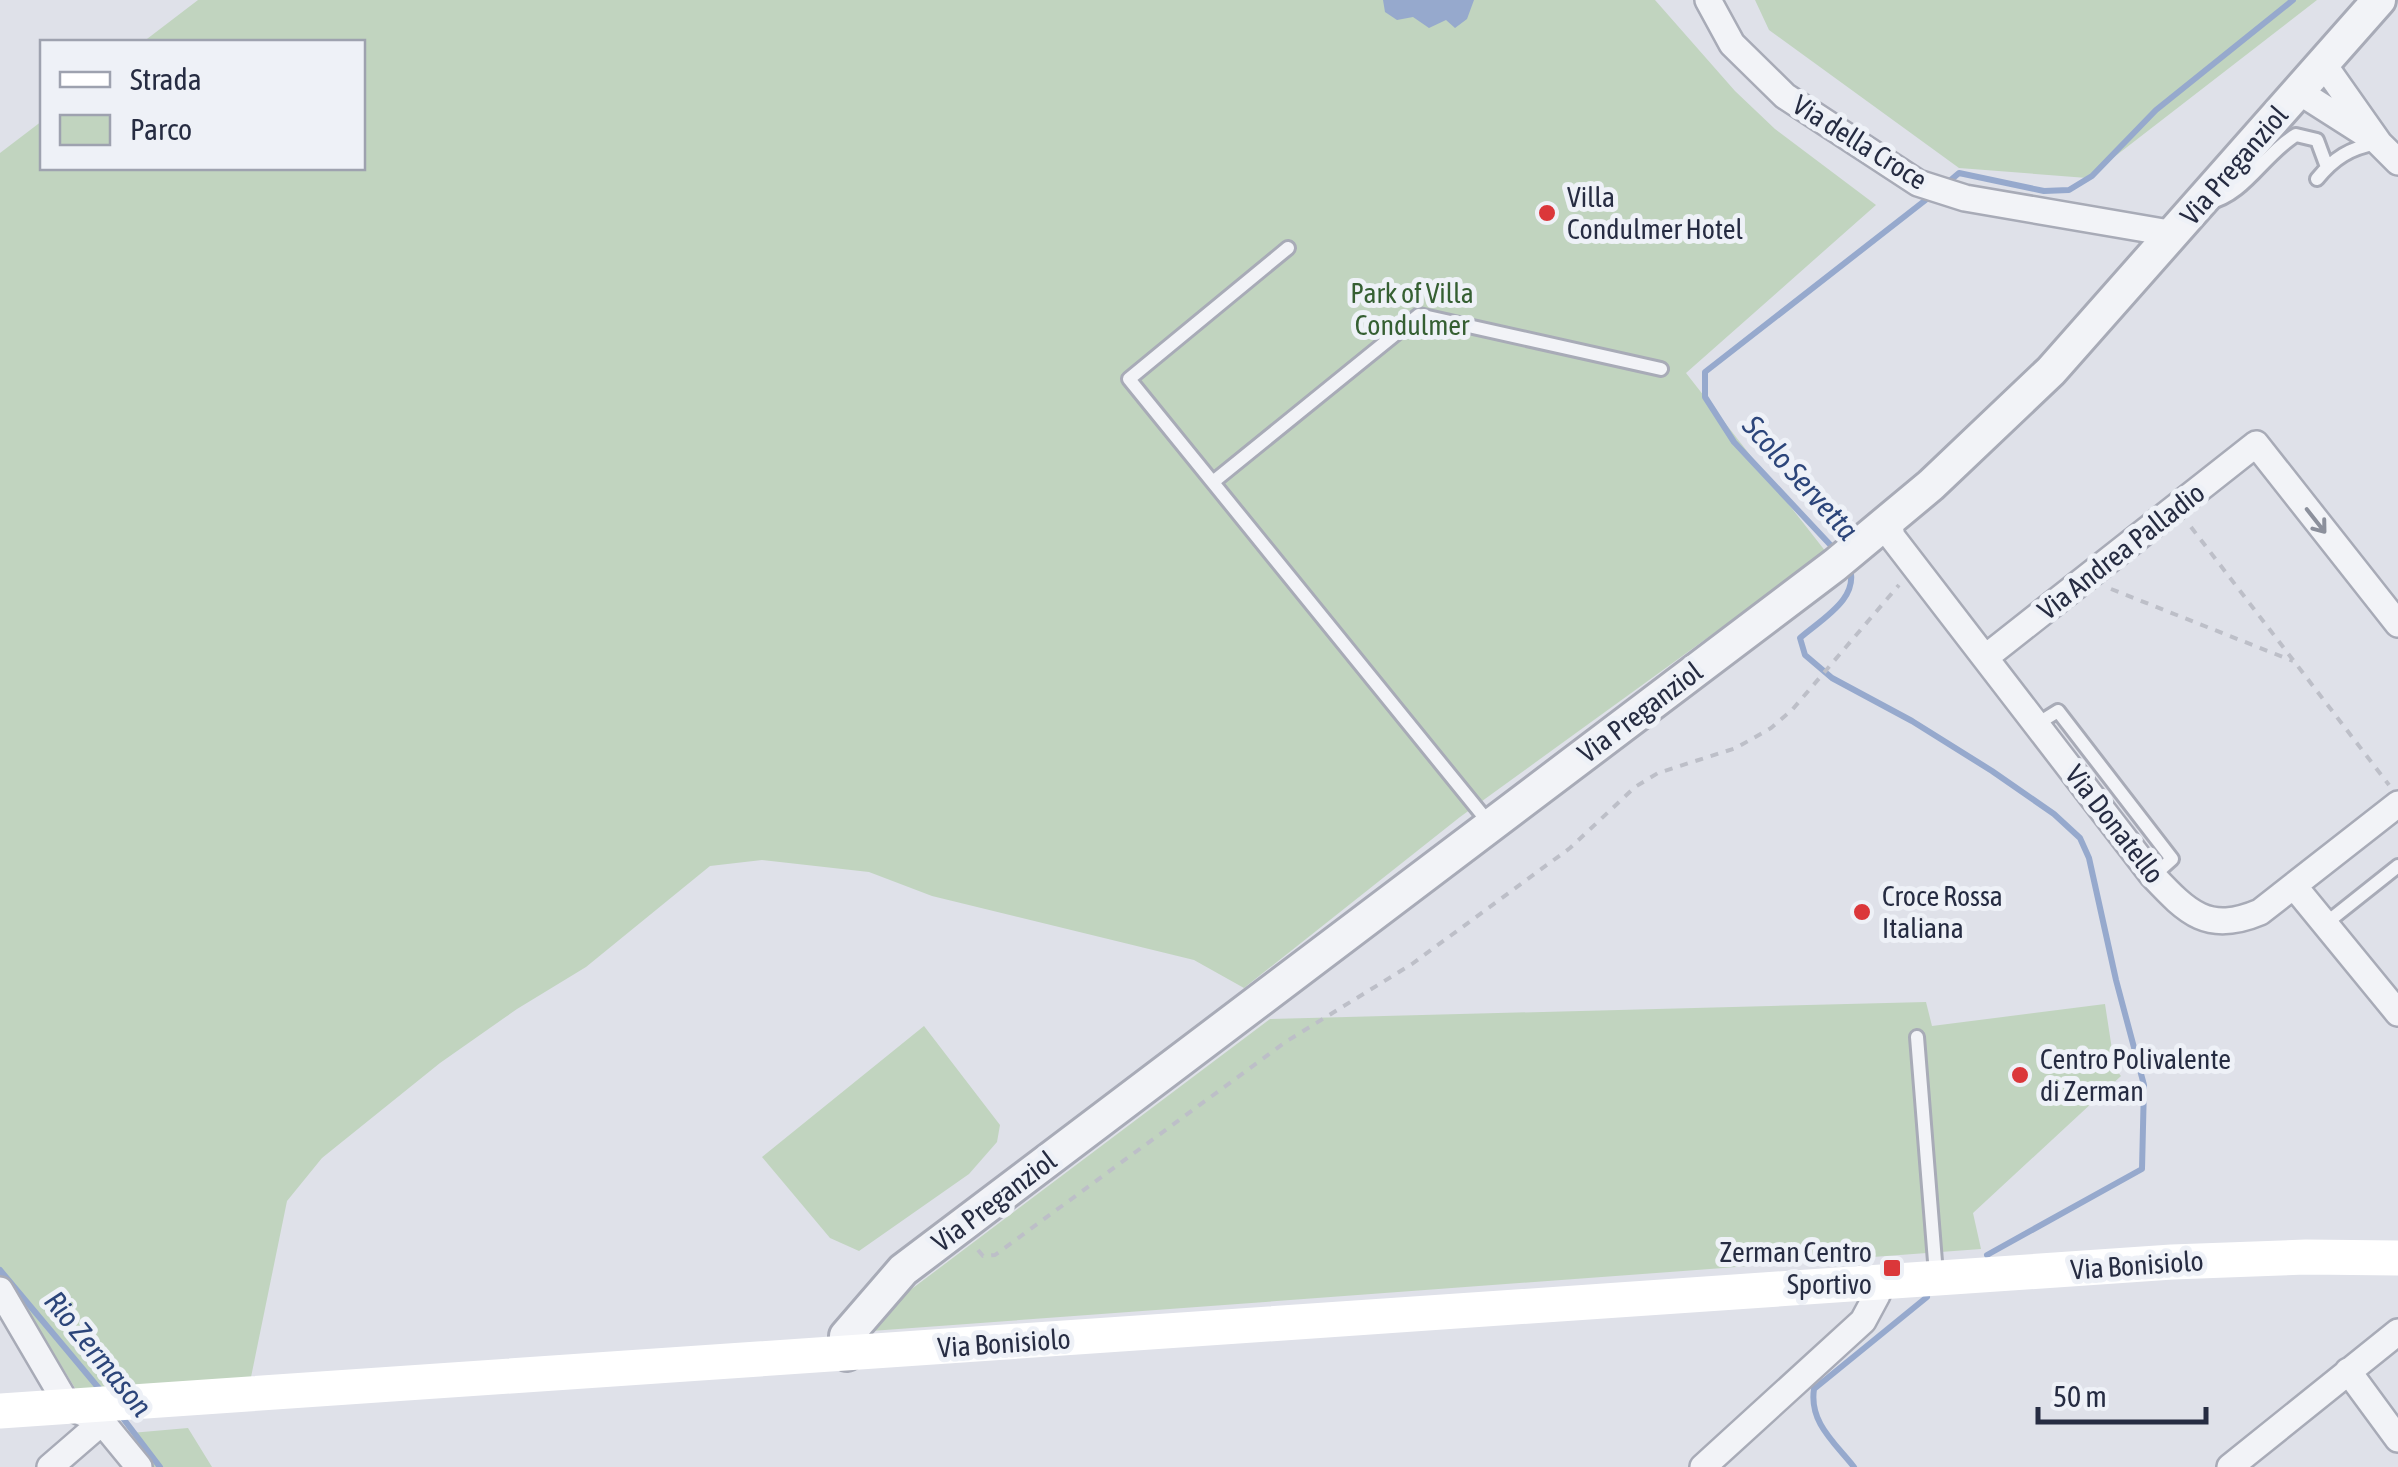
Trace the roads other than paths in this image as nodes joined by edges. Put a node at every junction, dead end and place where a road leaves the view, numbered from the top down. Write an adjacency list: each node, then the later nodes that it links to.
1 (1708, 0): 9 (street, Via della Croce)
2 (2379, 0): 3 (street, Via Preganziol)
3 (2322, 62): 4 (street, Via Preganziol); 5 (street)
4 (2298, 91): 5 (street); 8 (street, Via Preganziol)
5 (2393, 156): 6 (lane)
6 (2327, 167): 7 (lane); 8 (lane)
7 (2318, 179)
8 (2200, 204): 9 (street, Via Preganziol)
9 (2174, 234): 13 (street, Via Preganziol)
10 (1288, 248): 12 (lane)
11 (1661, 369): 12 (lane)
12 (1213, 482): 17 (lane)
13 (1885, 530): 15 (street, Via Donatello); 17 (street, Via Preganziol)
14 (2398, 624): 15 (street, Via Andrea Palladio, one-way to 14)
15 (1986, 657): 19 (street, Via Donatello)
16 (2398, 800): 19 (street, Via Donatello)
17 (1491, 825): 28 (street, Via Preganziol)
18 (2398, 866): 20 (lane)
19 (2294, 886): 20 (street)
20 (2325, 924): 21 (street)
21 (2398, 1013)
22 (1917, 1037): 24 (lane)
23 (2398, 1258): 24 (main road, Via Bonisiolo)
24 (1937, 1279): 25 (main road, Via Bonisiolo)
25 (1876, 1283): 28 (main road, Via Bonisiolo); 36 (street)
26 (0, 1290): 30 (street)
27 (2398, 1332): 29 (street)
28 (847, 1354): 30 (main road, Via Bonisiolo)
29 (2348, 1371): 33 (street); 37 (street)
30 (68, 1406): 31 (main road, Via Bonisiolo); 32 (street)
31 (0, 1411)
32 (102, 1422): 34 (street); 35 (street)
33 (2398, 1439)
34 (50, 1467)
35 (139, 1467)
36 (1703, 1467)
37 (2230, 1467)

